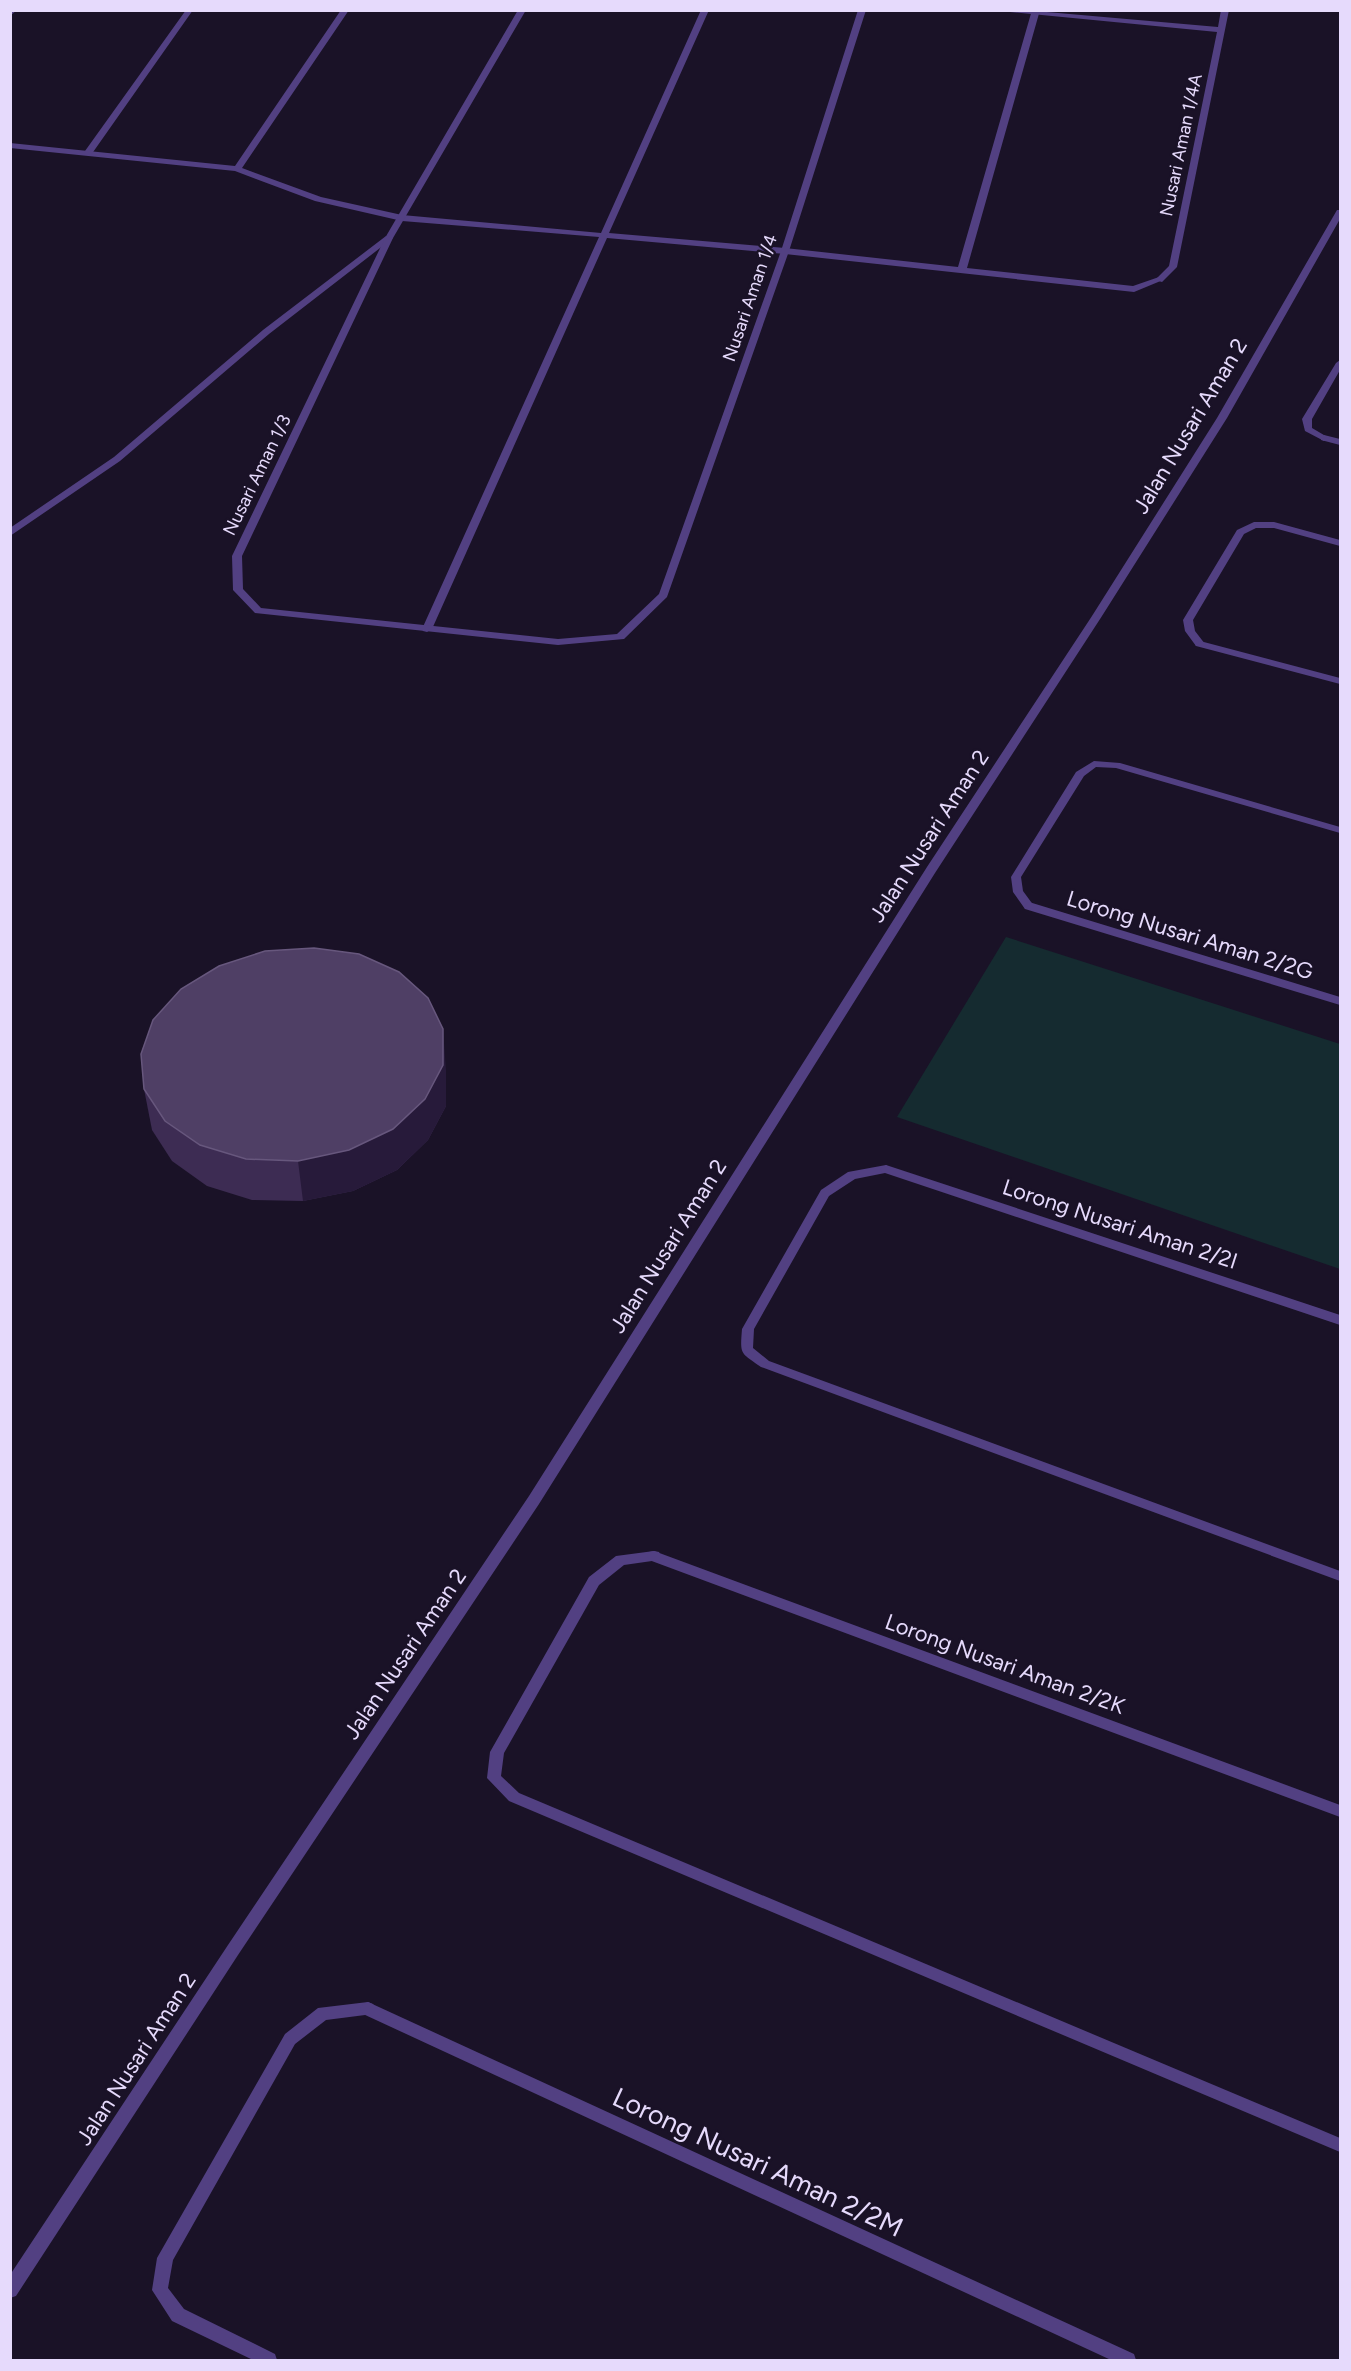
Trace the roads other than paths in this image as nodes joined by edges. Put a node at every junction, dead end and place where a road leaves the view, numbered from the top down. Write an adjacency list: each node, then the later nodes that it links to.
1 (14, 10): 10 (street)
2 (190, 10): 13 (street)
3 (345, 10): 14 (street)
4 (522, 10): 16 (street, Nusari Aman 1/3)
5 (705, 10): 17 (street)
6 (862, 10): 19 (street, Nusari Aman 1/4)
7 (993, 10): 9 (street)
8 (1225, 10): 11 (street, Nusari Aman 1/4A)
9 (1035, 12): 11 (street); 20 (street)
10 (10, 14)
11 (1222, 30): 20 (street, Nusari Aman 1/4A)
12 (10, 145): 13 (street)
13 (88, 153): 14 (street)
14 (237, 169): 16 (street)
15 (1341, 212): 34 (street, Jalan Nusari Aman 2)
16 (402, 218): 17 (street); 18 (street, Nusari Aman 1/3)
17 (604, 236): 19 (street); 26 (street)
18 (389, 238): 23 (street); 26 (street, Nusari Aman 1/3)
19 (784, 251): 20 (street); 25 (street, Nusari Aman 1/4)
20 (962, 270)
21 (1341, 363): 22 (street)
22 (1341, 442)
23 (10, 533)
24 (1341, 543): 27 (street)
25 (664, 595): 26 (street, Nusari Aman 1/3)
26 (427, 628)
27 (1341, 681)
28 (1341, 830): 29 (street, Lorong Nusari Aman 2/2G)
29 (1341, 1001)
30 (1341, 1320): 31 (street, Lorong Nusari Aman 2/2I)
31 (1341, 1576)
32 (1341, 1811): 33 (street, Lorong Nusari Aman 2/2K)
33 (1341, 2145)
34 (10, 2290)
35 (269, 2361): 36 (street, Lorong Nusari Aman 2/2M)
36 (1128, 2361)

